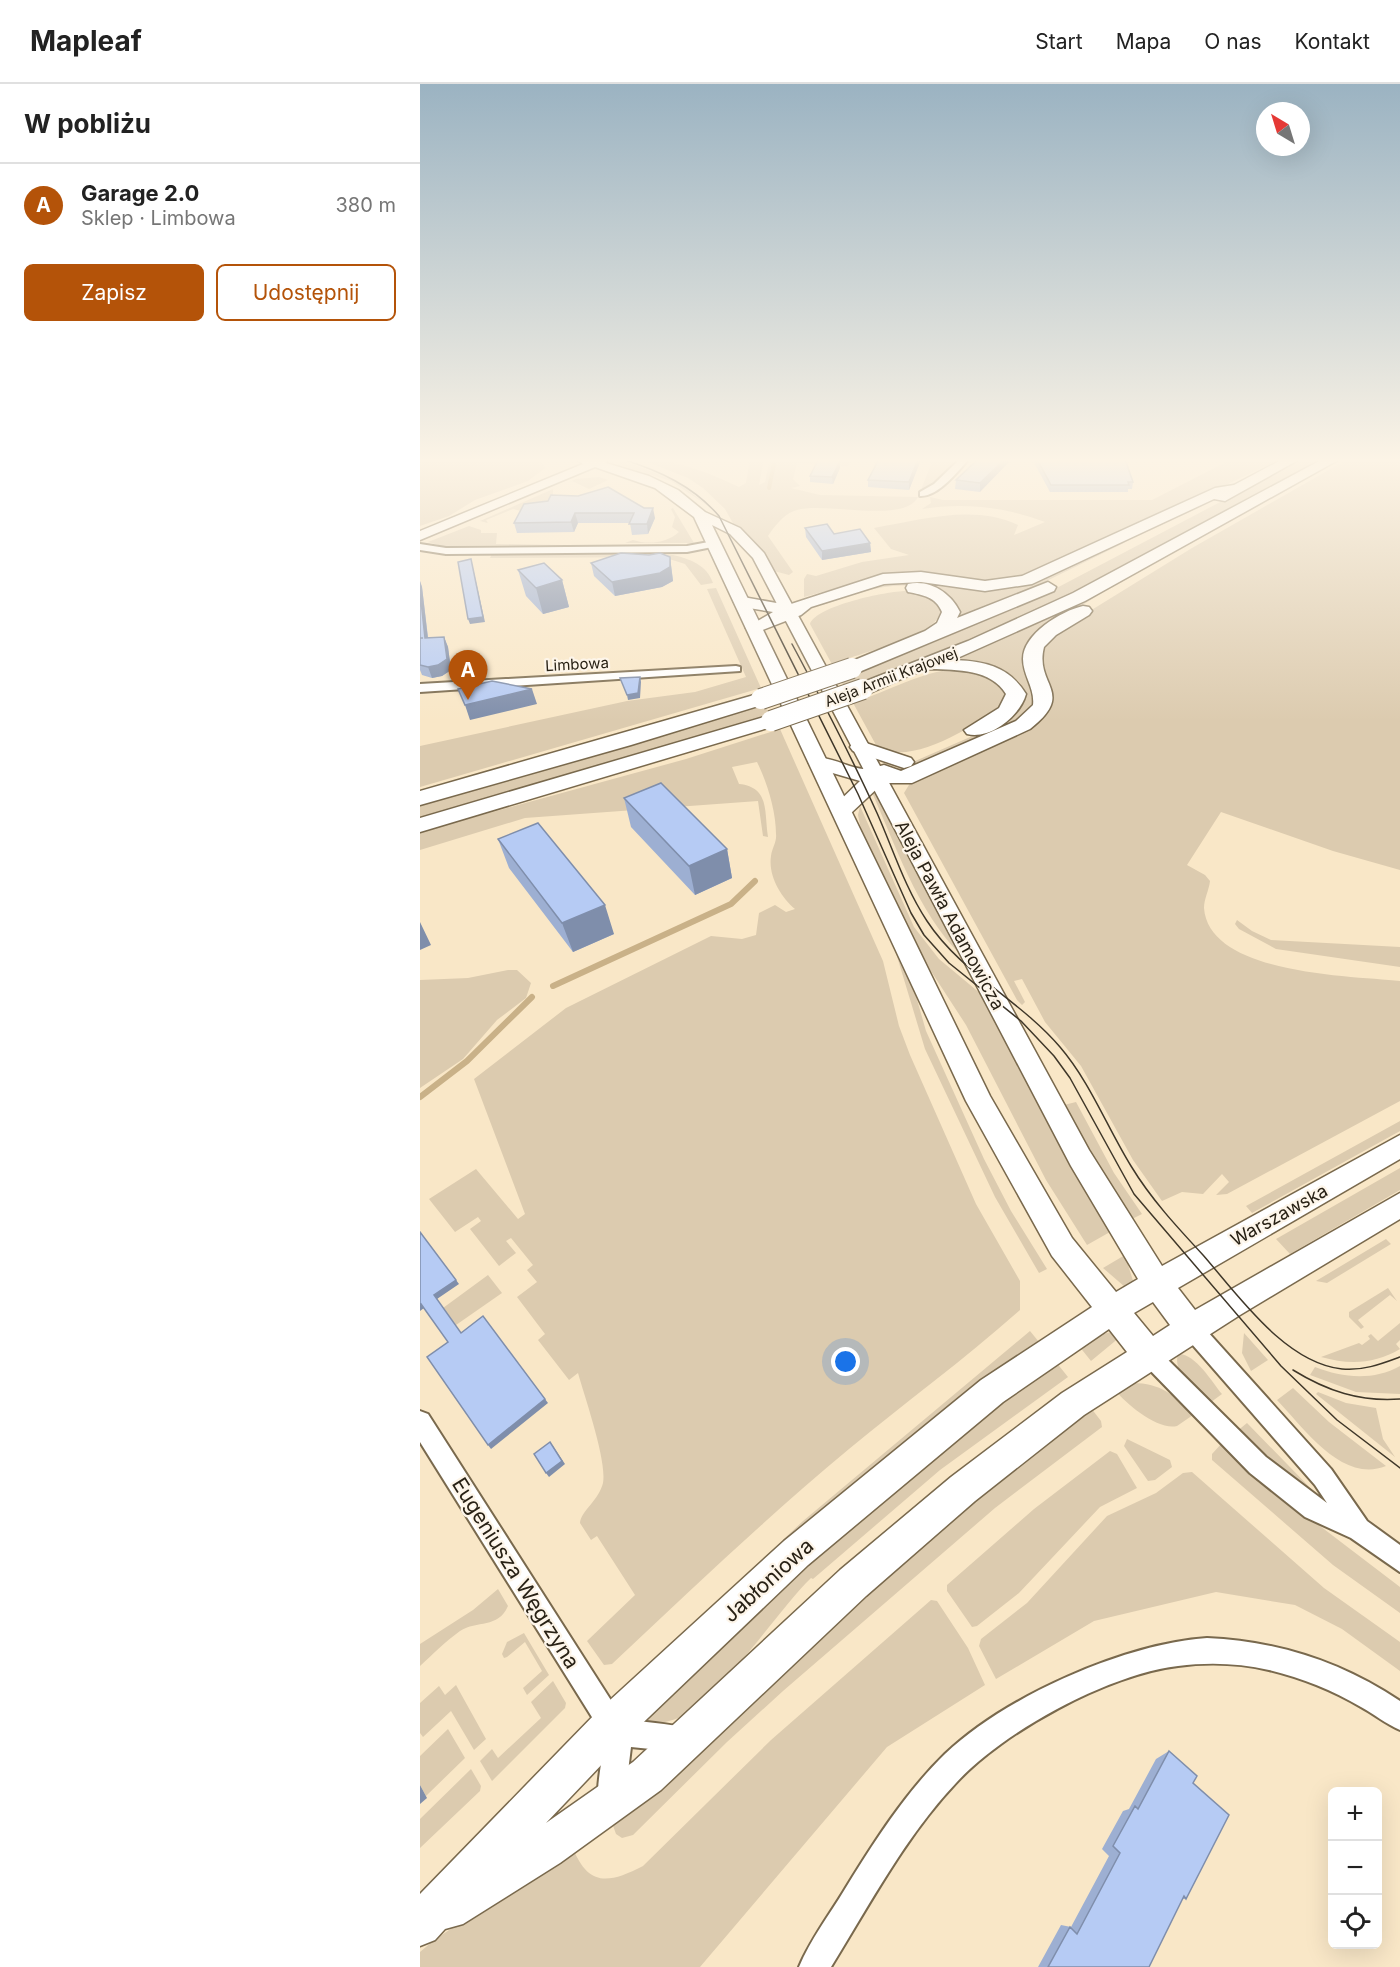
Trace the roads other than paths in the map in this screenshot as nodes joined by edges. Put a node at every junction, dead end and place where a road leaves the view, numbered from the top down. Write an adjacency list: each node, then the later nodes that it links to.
1 (420, 547): 2 (street)
2 (698, 547)
3 (715, 547): 9 (main road, Aleja Pawła Adamowicza)
4 (751, 547): 10 (main road, Aleja Pawła Adamowicza)
5 (1098, 547): 11 (main road)
6 (1125, 547): 14 (main road, Aleja Armii Krajowej)
7 (1174, 547): 15 (main road, Aleja Armii Krajowej)
8 (1187, 547): 20 (main road)
9 (743, 602): 10 (main road); 12 (main road, Aleja Pawła Adamowicza)
10 (784, 604): 11 (main road); 12 (main road); 13 (main road, Aleja Pawła Adamowicza)
11 (809, 607): 13 (main road); 14 (main road)
12 (756, 628): 19 (main road, Aleja Pawła Adamowicza)
13 (797, 628): 18 (main road, Aleja Pawła Adamowicza)
14 (923, 641): 22 (main road, Aleja Armii Krajowej, bridge)
15 (925, 665): 20 (main road); 25 (main road, Aleja Armii Krajowej, bridge)
16 (736, 669): 17 (street, Limbowa)
17 (420, 688)
18 (860, 747): 20 (main road); 21 (main road, Aleja Pawła Adamowicza)
19 (819, 763): 21 (main road); 24 (main road, Aleja Pawła Adamowicza)
20 (904, 770): 21 (main road); 23 (main road)
21 (876, 777): 23 (main road, Aleja Pawła Adamowicza); 24 (main road)
22 (420, 798)
23 (889, 801): 28 (main road, Aleja Pawła Adamowicza)
24 (842, 809): 29 (main road, Aleja Pawła Adamowicza)
25 (420, 825)
26 (1400, 1146): 28 (main road, Warszawska)
27 (1400, 1205): 30 (main road)
28 (1157, 1284): 29 (main road, Jabłoniowa); 30 (main road, Aleja Pawła Adamowicza)
29 (1112, 1310): 31 (main road, Aleja Pawła Adamowicza); 36 (main road, Jabłoniowa)
30 (1191, 1329): 31 (main road, Jabłoniowa); 33 (street)
31 (1149, 1355): 33 (street); 37 (main road, Jabłoniowa)
32 (420, 1422): 36 (street, Eugeniusza Węgrzyna)
33 (1359, 1530): 34 (street)
34 (1400, 1560)
35 (1400, 1717): 40 (street)
36 (612, 1725): 37 (street); 38 (street, Eugeniusza Węgrzyna); 39 (main road, Jabłoniowa)
37 (688, 1740): 38 (main road, Jabłoniowa)
38 (610, 1804): 39 (main road, Jabłoniowa)
39 (420, 1926)
40 (814, 1967)

